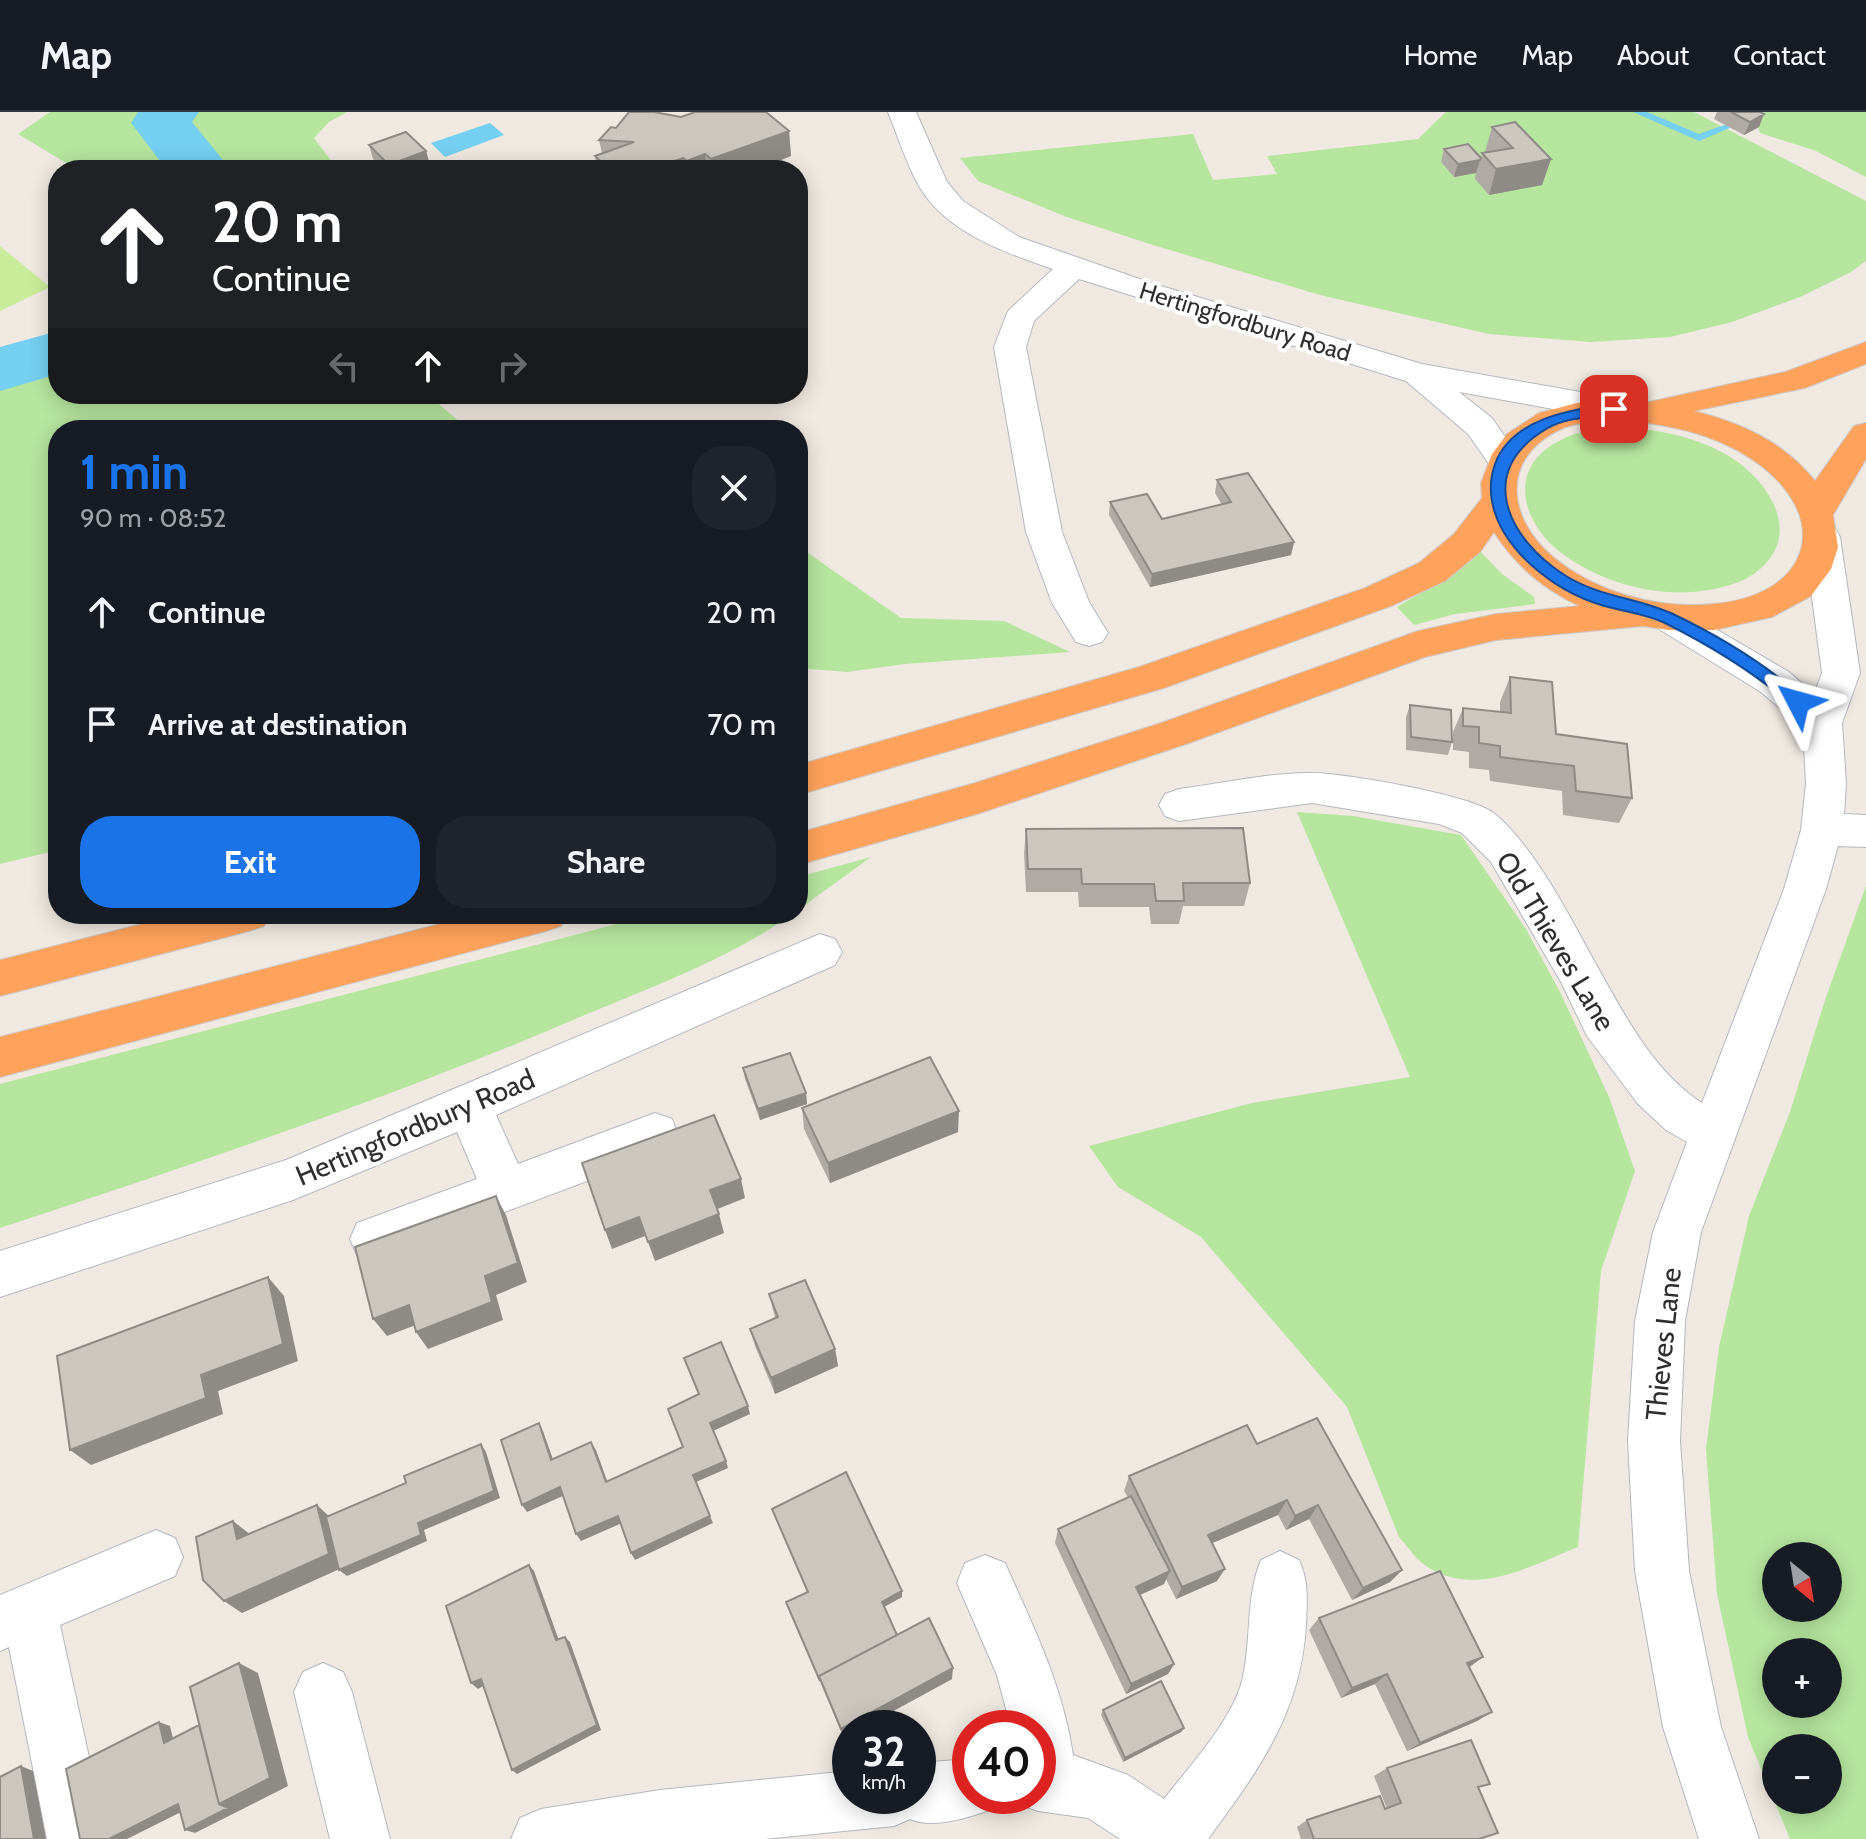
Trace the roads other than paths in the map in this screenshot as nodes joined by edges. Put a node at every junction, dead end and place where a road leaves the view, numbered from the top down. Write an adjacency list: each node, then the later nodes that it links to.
1 (902, 112): 2 (street, Hertingfordbury Road)
2 (1073, 267): 4 (street, Hertingfordbury Road); 11 (street)
3 (1866, 352): 5 (highway)
4 (1418, 374): 5 (street, Hertingfordbury Road); 7 (street, Hertingfordbury Road)
5 (1629, 409): 7 (highway); 9 (highway)
6 (1866, 434): 9 (highway)
7 (1504, 460): 8 (highway)
8 (1498, 501): 10 (highway); 13 (highway)
9 (1819, 525): 10 (highway); 12 (street, Thieves Lane)
10 (1654, 615): 12 (street); 17 (highway)
11 (1089, 633)
12 (1822, 723): 15 (street, Thieves Lane)
13 (808, 777)
14 (1179, 805): 25 (street, Old Thieves Lane)
15 (1822, 830): 16 (street); 25 (street, Thieves Lane)
16 (1866, 831)
17 (808, 846)
18 (210, 924): 21 (highway)
19 (508, 924): 22 (highway)
20 (820, 952): 23 (street, Hertingfordbury Road)
21 (0, 978)
22 (0, 1057)
23 (469, 1106): 26 (street); 28 (street, Hertingfordbury Road)
24 (655, 1134): 26 (street)
25 (1715, 1134): 42 (street, Thieves Lane)
26 (506, 1190): 27 (street)
27 (374, 1239)
28 (0, 1274)
29 (156, 1557): 32 (street)
30 (1280, 1579): 41 (street)
31 (985, 1583): 34 (street)
32 (15, 1616): 37 (street)
33 (323, 1692): 38 (street)
34 (1036, 1710)
35 (1056, 1784): 40 (street)
36 (832, 1802): 39 (street)
37 (77, 1839)
38 (360, 1839)
39 (541, 1839)
40 (1163, 1839)
41 (1171, 1839)
42 (1729, 1839)

